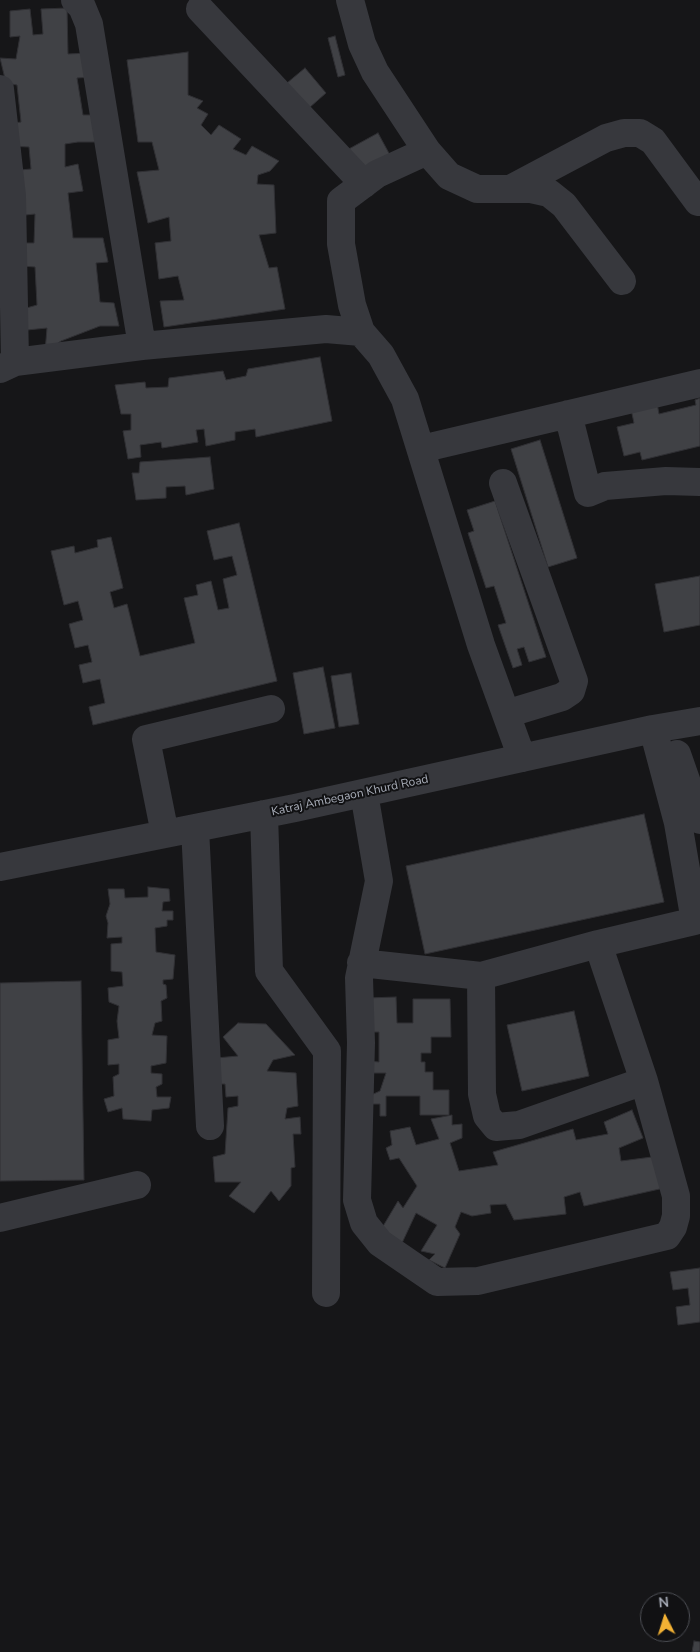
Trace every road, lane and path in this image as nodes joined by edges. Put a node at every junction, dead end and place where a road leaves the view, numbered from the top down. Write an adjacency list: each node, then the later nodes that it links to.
1 (74, 0): 12 (street)
2 (350, 0): 6 (street)
3 (200, 8): 7 (street)
4 (0, 89): 5 (street)
5 (3, 143): 13 (street)
6 (427, 151): 7 (street); 8 (street)
7 (364, 184): 11 (street)
8 (510, 189): 9 (street); 10 (street)
9 (698, 202)
10 (622, 281)
11 (361, 332): 12 (street); 16 (street)
12 (142, 346): 13 (street)
13 (7, 366)
14 (700, 383): 15 (street)
15 (568, 414): 16 (street); 17 (street)
16 (421, 449): 20 (street)
17 (700, 482)
18 (503, 483): 20 (street)
19 (271, 709): 28 (street)
20 (506, 714): 23 (street)
21 (700, 721): 22 (street, Katraj Ambegaon Khurd Road)
22 (661, 728): 23 (street, Katraj Ambegaon Khurd Road); 26 (street); 30 (street)
23 (522, 758): 24 (street, Katraj Ambegaon Khurd Road)
24 (364, 793): 25 (street, Katraj Ambegaon Khurd Road); 31 (street)
25 (264, 814): 27 (street, Katraj Ambegaon Khurd Road); 37 (street)
26 (700, 820)
27 (195, 828): 28 (street, Katraj Ambegaon Khurd Road); 34 (street)
28 (165, 834): 29 (street, Katraj Ambegaon Khurd Road)
29 (0, 867)
30 (598, 944): 32 (street); 33 (street)
31 (361, 963): 32 (street); 33 (street)
32 (481, 976): 33 (street)
33 (644, 1081)
34 (210, 1126)
35 (137, 1186): 36 (street)
36 (0, 1218)
37 (326, 1293)

